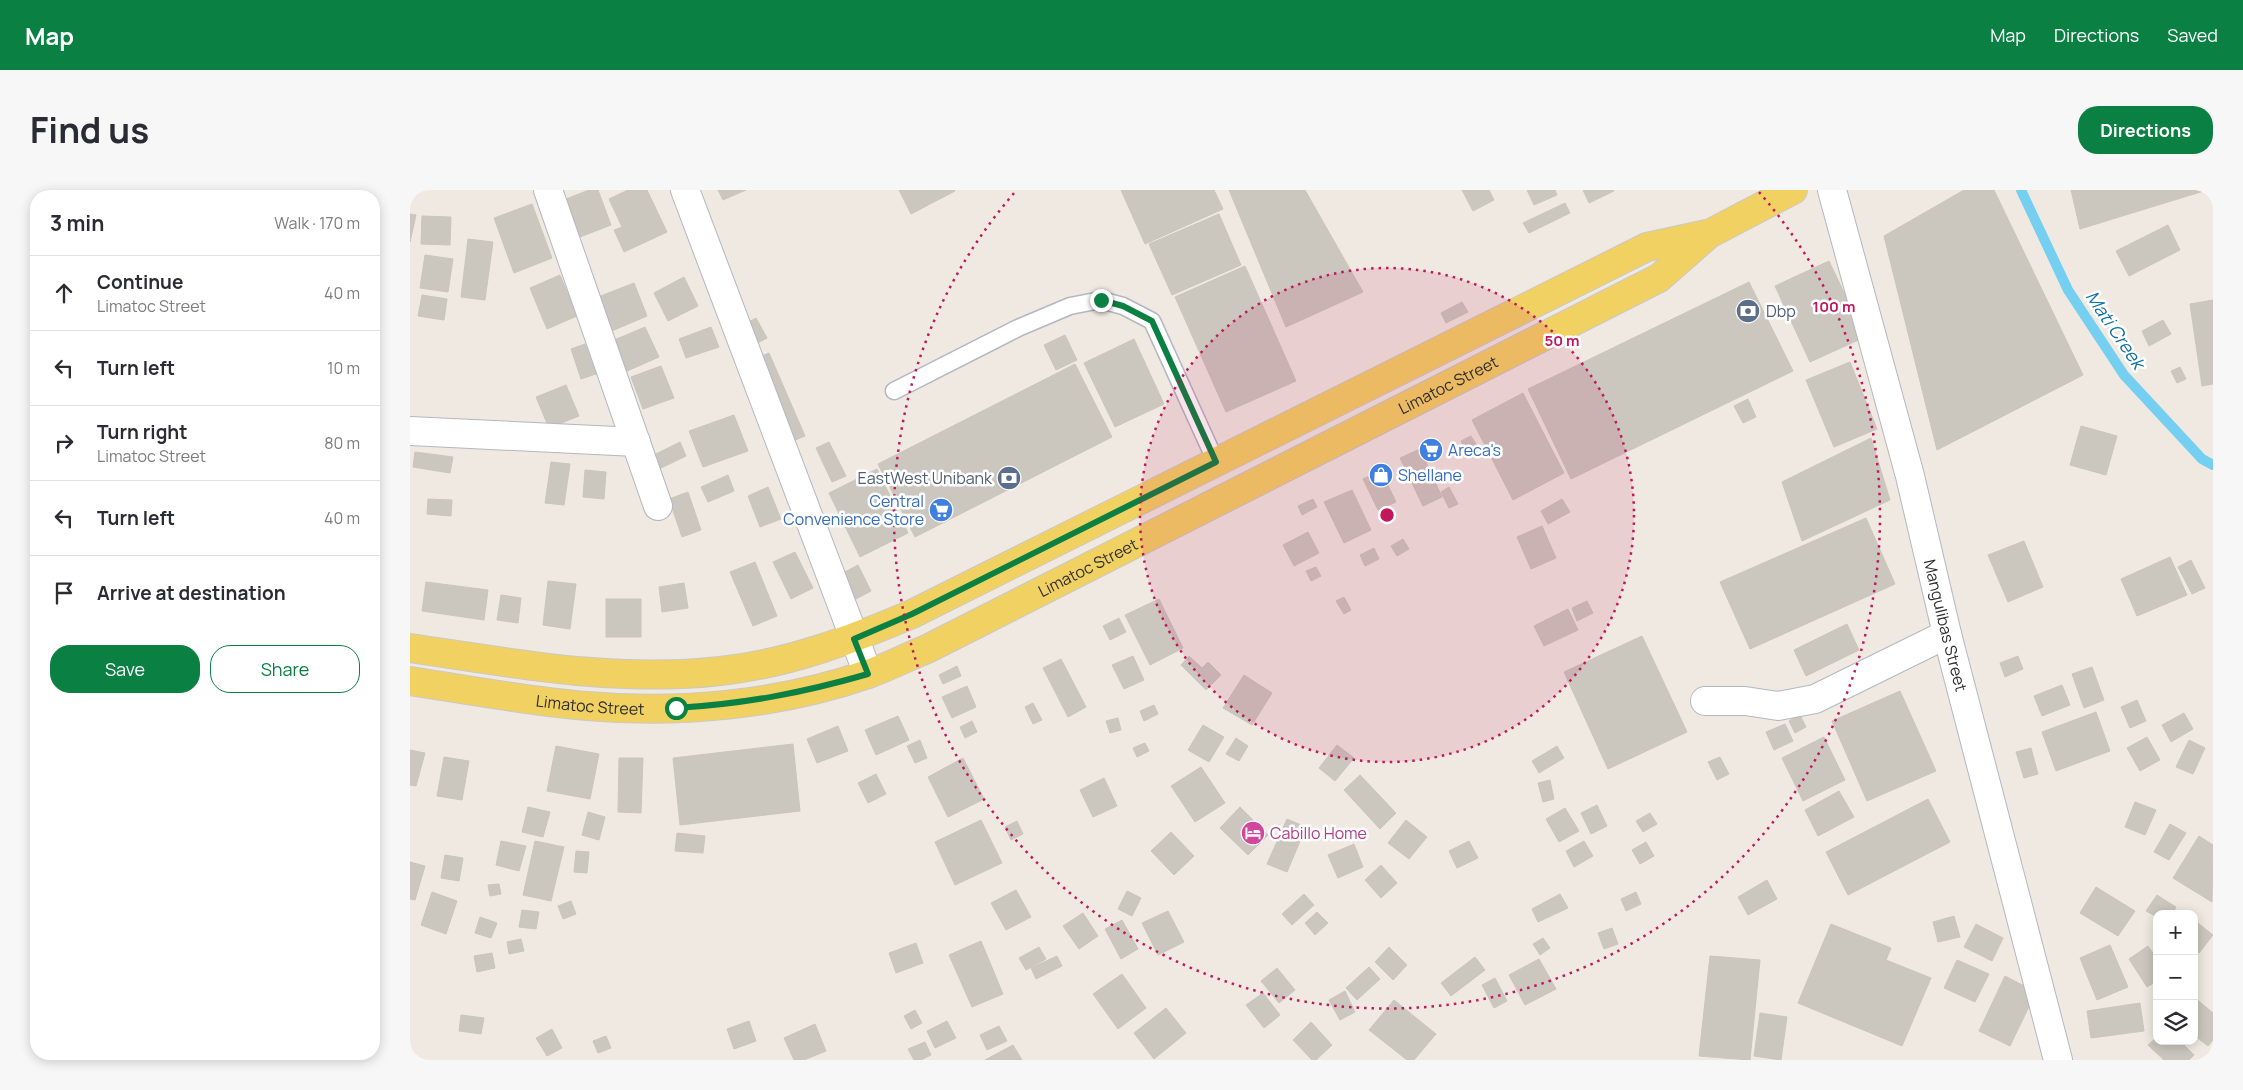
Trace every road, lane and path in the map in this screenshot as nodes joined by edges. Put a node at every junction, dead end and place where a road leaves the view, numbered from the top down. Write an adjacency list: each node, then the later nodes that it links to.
1 (548, 190): 8 (street)
2 (685, 190): 13 (street)
3 (1792, 190): 5 (main road, Limatoc Street)
4 (1832, 190): 12 (street, Mangulibas Street)
5 (1709, 234): 9 (main road, Limatoc Street); 10 (main road, Limatoc Street)
6 (894, 391): 9 (lane)
7 (410, 431): 8 (street)
8 (636, 442): 11 (street)
9 (1223, 459): 10 (main road); 13 (main road, Limatoc Street)
10 (1246, 487): 15 (main road, Limatoc Street)
11 (658, 506)
12 (1947, 634): 17 (street); 18 (street, Mangulibas Street)
13 (854, 639): 14 (main road, Limatoc Street); 15 (street)
14 (410, 648)
15 (868, 674): 16 (main road, Limatoc Street)
16 (410, 681)
17 (1705, 701)
18 (2058, 1060)

